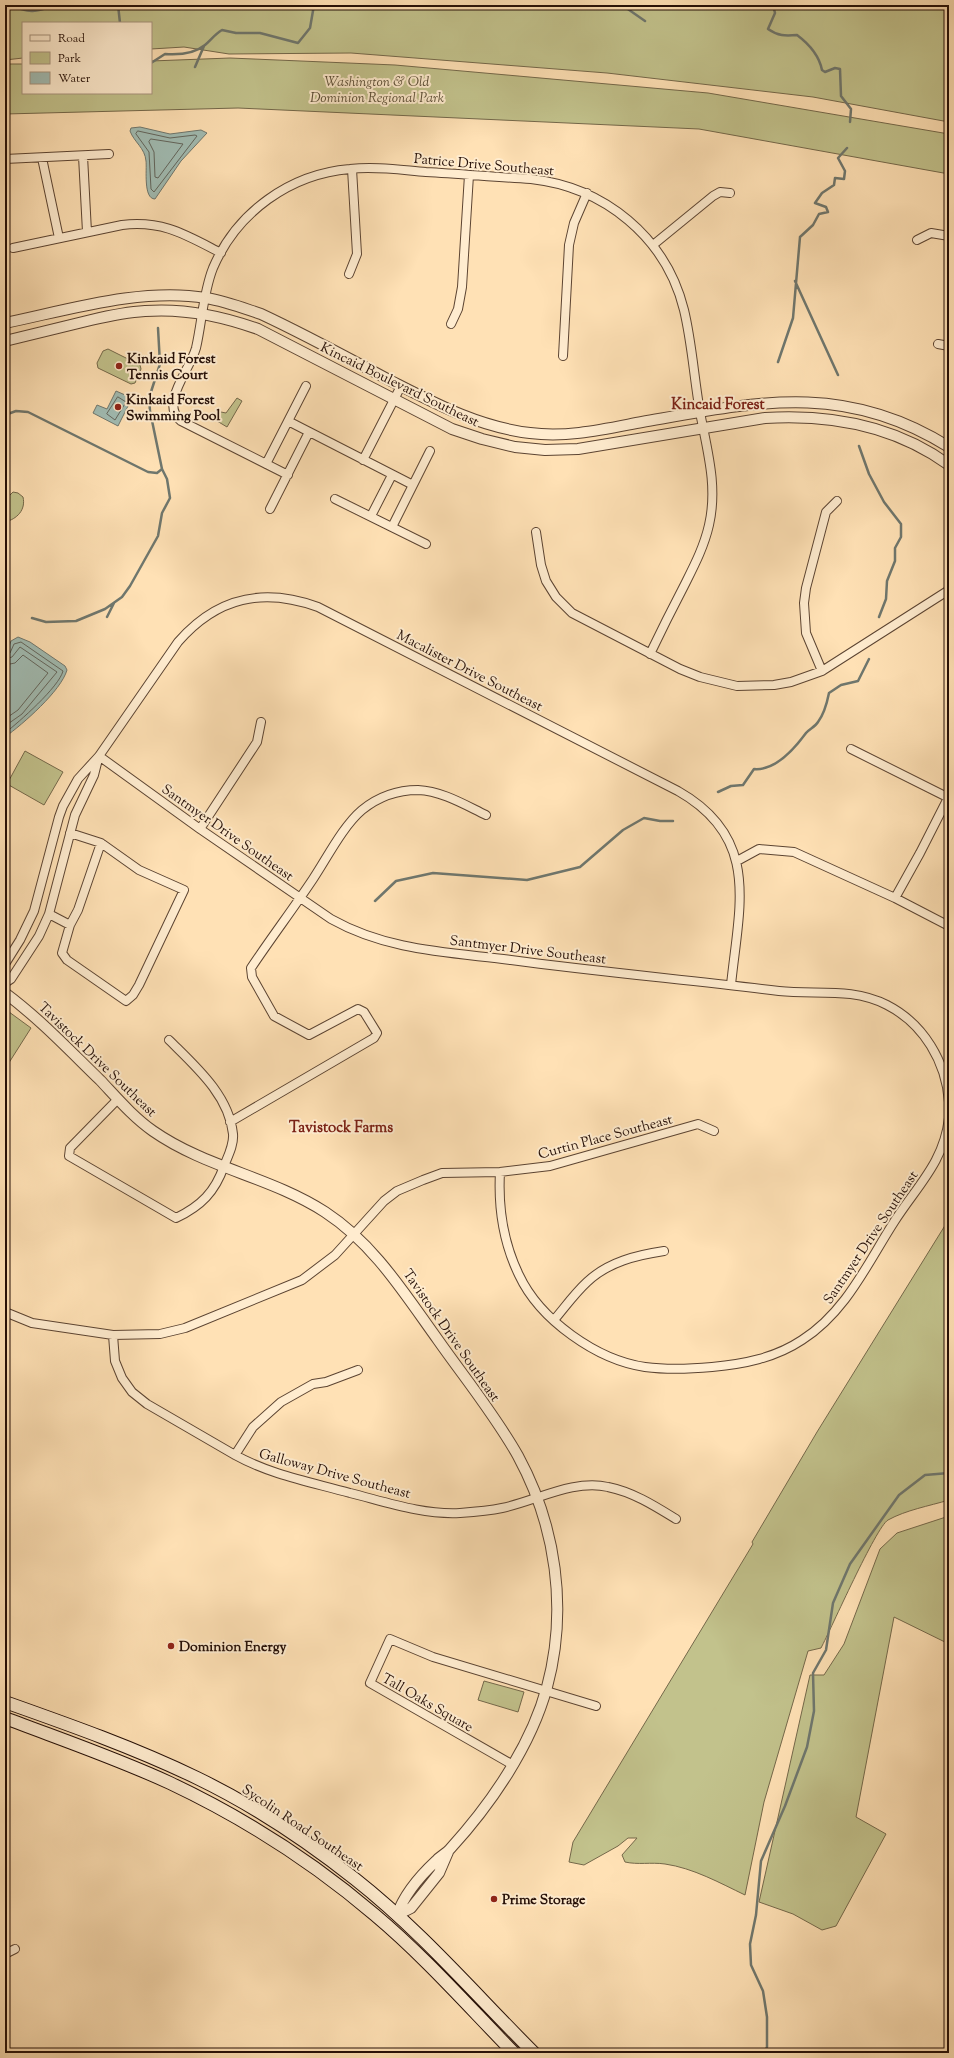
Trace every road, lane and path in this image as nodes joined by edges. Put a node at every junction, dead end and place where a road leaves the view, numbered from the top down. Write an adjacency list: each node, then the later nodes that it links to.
1 (109, 154): 2 (street)
2 (83, 156): 3 (street); 9 (street)
3 (42, 158): 4 (street); 11 (street)
4 (5, 159)
5 (352, 168): 6 (street, Patrice Drive Southeast); 15 (street, Patrice Drive Southeast); 16 (street)
6 (469, 175): 7 (street, Patrice Drive Southeast); 20 (street)
7 (586, 193): 13 (street, Patrice Drive Southeast); 24 (street)
8 (730, 193): 13 (street)
9 (86, 232): 11 (street); 15 (street)
10 (949, 236): 12 (street)
11 (59, 238): 14 (street)
12 (917, 240)
13 (652, 245): 28 (street, Patrice Drive Southeast)
14 (13, 248)
15 (221, 253): 17 (street, Patrice Drive Southeast)
16 (349, 274)
17 (205, 298): 18 (street, Patrice Drive Southeast); 19 (street, Kincaid Boulevard Southeast); 26 (street, Kincaid Boulevard Southeast)
18 (202, 314): 21 (street, Kincaid Boulevard Southeast); 27 (street, Kincaid Boulevard Southeast); 35 (street, Patrice Drive Southeast)
19 (5, 323)
20 (451, 324)
21 (5, 341)
22 (938, 344): 23 (street)
23 (949, 346)
24 (564, 356)
25 (306, 386): 29 (street)
26 (402, 386): 27 (street); 28 (street, Kincaid Boulevard Southeast)
27 (394, 399): 30 (street, Kincaid Boulevard Southeast); 34 (street)
28 (700, 412): 30 (street, Patrice Drive Southeast); 32 (street, Kincaid Boulevard Southeast)
29 (288, 421): 31 (street); 35 (street)
30 (704, 428): 36 (street, Kincaid Boulevard Southeast); 48 (street, Patrice Drive Southeast)
31 (309, 432): 34 (street); 38 (street)
32 (949, 447)
33 (430, 451): 39 (street)
34 (363, 460): 37 (street)
35 (266, 464): 38 (street, Patrice Drive Southeast)
36 (949, 465)
37 (392, 474): 39 (street); 43 (street)
38 (288, 475): 42 (street)
39 (413, 485): 44 (street)
40 (335, 499): 43 (street)
41 (837, 501): 49 (street)
42 (270, 509)
43 (371, 516): 44 (street)
44 (392, 527): 46 (street)
45 (536, 532): 48 (street)
46 (426, 544)
47 (949, 590): 49 (street)
48 (650, 654): 49 (street)
49 (822, 671)
50 (261, 722): 55 (street)
51 (851, 749): 53 (street)
52 (99, 756): 55 (street, Santmyer Drive Southeast); 56 (street, Macalister Drive Southeast); 58 (street, Macalister Drive Southeast); 64 (street, Macalister Drive Southeast)
53 (949, 797): 59 (street)
54 (486, 815): 60 (street)
55 (200, 829): 60 (street, Santmyer Drive Southeast)
56 (70, 833): 57 (street); 61 (street, Macalister Drive Southeast)
57 (101, 843): 62 (street); 62 (street)
58 (737, 861): 59 (street); 66 (street, Macalister Drive Southeast)
59 (895, 898): 63 (street)
60 (300, 899): 66 (street, Santmyer Drive Southeast); 72 (street)
61 (49, 914): 62 (street); 65 (street, Macalister Drive Southeast)
62 (70, 925)
63 (949, 926)
64 (5, 964)
65 (5, 983)
66 (730, 985): 70 (street, Santmyer Drive Southeast)
67 (5, 993): 69 (street, Tavistock Drive Southeast)
68 (169, 1040): 72 (street)
69 (118, 1099): 74 (street, Tavistock Drive Southeast); 74 (street)
70 (949, 1102)
71 (949, 1118): 79 (street, Santmyer Drive Southeast)
72 (230, 1122): 74 (street)
73 (714, 1132): 75 (street, Curtin Place Southeast)
74 (224, 1167): 76 (street, Tavistock Drive Southeast)
75 (500, 1172): 76 (street, Curtin Place Southeast); 79 (street, Santmyer Drive Southeast)
76 (354, 1235): 80 (street, Curtin Place Southeast); 83 (street, Tavistock Drive Southeast)
77 (664, 1251): 79 (street)
78 (5, 1312): 80 (street, Curtin Place Southeast)
79 (554, 1320)
80 (113, 1335): 82 (street, Galloway Drive Southeast)
81 (358, 1370): 82 (street)
82 (235, 1455): 83 (street, Galloway Drive Southeast)
83 (538, 1498): 84 (street, Galloway Drive Southeast); 85 (street, Tavistock Drive Southeast)
84 (676, 1519)
85 (546, 1691): 87 (street); 89 (street, Tavistock Drive Southeast); 89 (street, Tall Oaks Square)
86 (5, 1702): 90 (main road, Sycolin Road Southeast)
87 (596, 1706)
88 (5, 1718): 93 (main road, Sycolin Road Southeast)
89 (513, 1765): 90 (street, Tavistock Drive Southeast)
90 (397, 1915): 94 (main road, Sycolin Road Southeast)
91 (15, 1949): 92 (street)
92 (5, 1954)
93 (514, 2053)
94 (534, 2053)

